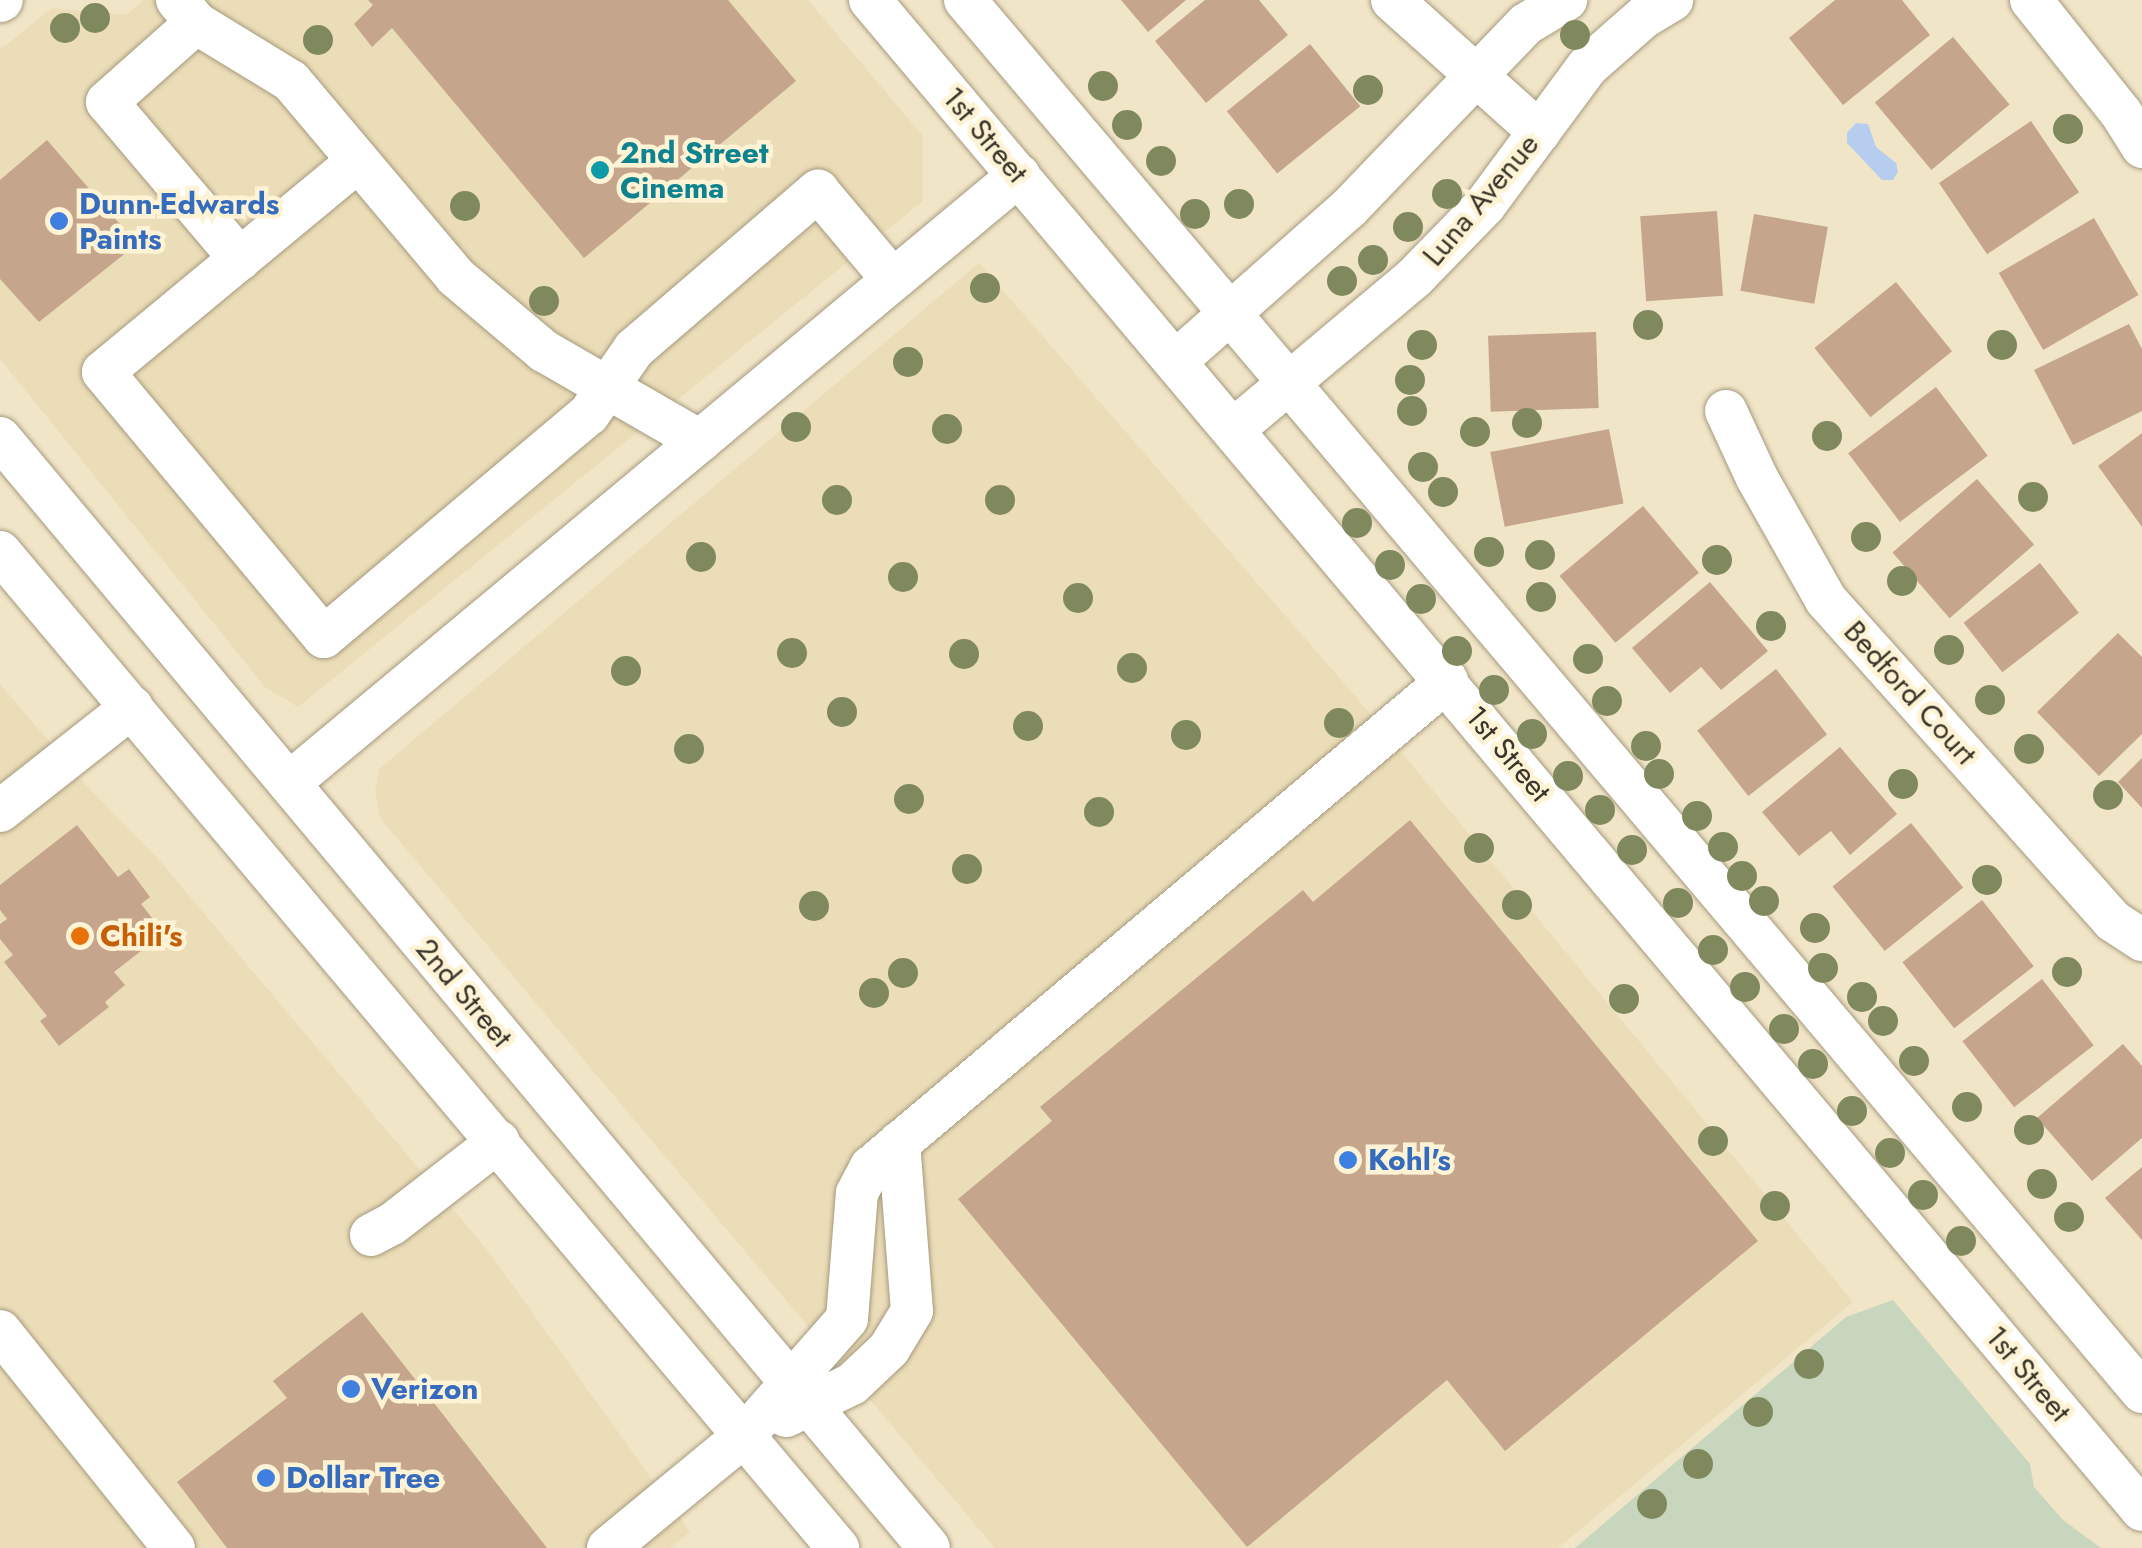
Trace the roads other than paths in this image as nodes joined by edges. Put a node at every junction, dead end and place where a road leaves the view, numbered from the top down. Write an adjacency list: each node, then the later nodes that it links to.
1 (870, 0): 12 (street, 1st Street)
2 (965, 0): 15 (street)
3 (1392, 0): 8 (street)
4 (1566, 0): 8 (street)
5 (1672, 0): 9 (street, Luna Avenue)
6 (2031, 0): 10 (street)
7 (187, 12): 11 (street); 13 (street)
8 (1476, 76): 9 (street); 15 (street)
9 (1539, 132): 17 (street, Luna Avenue)
10 (2142, 147)
11 (358, 161): 13 (street); 18 (street)
12 (1019, 175): 14 (street); 16 (street, 1st Street)
13 (240, 258): 18 (street)
14 (893, 280): 18 (street); 22 (street)
15 (1231, 314): 16 (street); 17 (street)
16 (1176, 361): 20 (street, 1st Street)
17 (1290, 383): 20 (street, Luna Avenue); 33 (street)
18 (606, 388): 22 (street)
19 (1726, 411): 28 (street, Bedford Court)
20 (1234, 430): 24 (street, 1st Street)
21 (0, 438): 26 (street, 2nd Street)
22 (700, 440): 26 (street)
23 (0, 552): 25 (street)
24 (1447, 681): 30 (street); 36 (street, 1st Street)
25 (132, 707): 27 (street); 29 (street)
26 (289, 783): 34 (street, 2nd Street)
27 (0, 812)
28 (2142, 940)
29 (499, 1141): 31 (street); 35 (street)
30 (899, 1143): 34 (street); 34 (street)
31 (371, 1235)
32 (0, 1331): 37 (street)
33 (2142, 1392)
34 (798, 1393): 35 (street); 40 (street, 2nd Street)
35 (745, 1435): 38 (street); 39 (street)
36 (2142, 1510)
37 (174, 1548)
38 (608, 1548)
39 (838, 1548)
40 (929, 1548)

